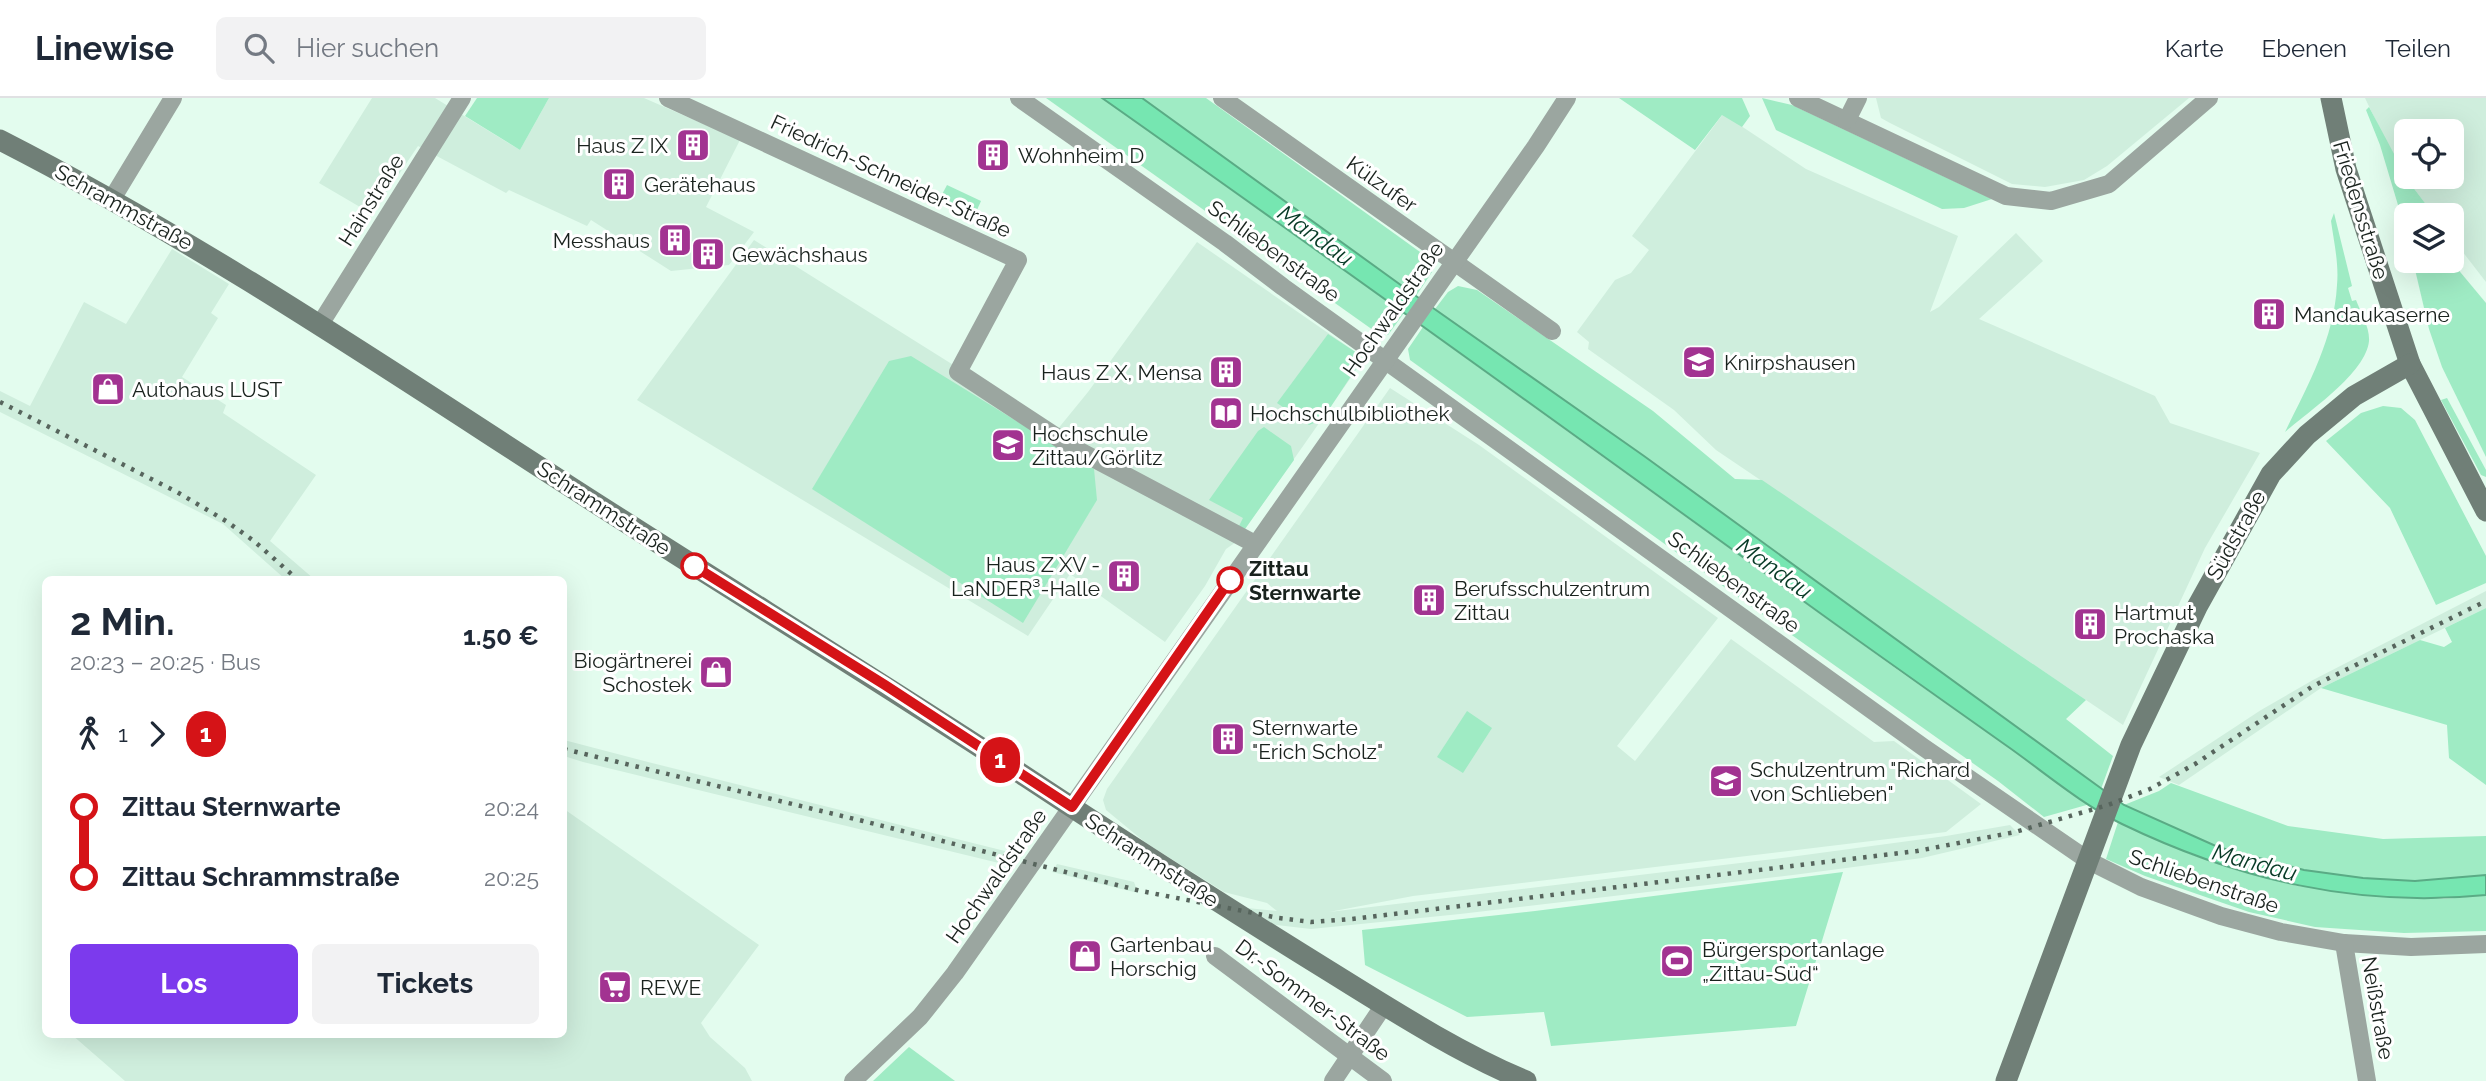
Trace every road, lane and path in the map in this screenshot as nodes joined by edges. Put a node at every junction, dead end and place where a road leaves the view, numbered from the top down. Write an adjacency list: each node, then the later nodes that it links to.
1 (173, 98): 13 (street)
2 (462, 98): 15 (street, Hainstraße)
3 (668, 98): 20 (street, Friedrich-Schneider-Straße)
4 (1019, 98): 17 (street, Schliebenstraße)
5 (1222, 98): 14 (street, Külzufer)
6 (1567, 98): 14 (street, Hochwaldstraße)
7 (1798, 98): 11 (street)
8 (1858, 98): 11 (street)
9 (2209, 98): 11 (street)
10 (2331, 98): 18 (main road, Friedensstraße)
11 (1847, 120)
12 (0, 140): 13 (main road, Schrammstraße)
13 (112, 199): 15 (main road, Schrammstraße)
14 (1454, 262): 16 (street, Külzufer); 17 (street, Hochwaldstraße)
15 (319, 326): 21 (main road, Schrammstraße)
16 (1552, 331)
17 (1384, 360): 20 (street, Hochwaldstraße); 22 (street, Schliebenstraße)
18 (2410, 363): 19 (main road, Friedensstraße); 22 (main road, Südstraße)
19 (2486, 511)
20 (1255, 544): 21 (street, Hochwaldstraße)
21 (1072, 807): 26 (main road, Schrammstraße); 28 (street, Hochwaldstraße)
22 (2092, 854): 23 (street, Schliebenstraße); 32 (main road)
23 (2344, 943): 24 (street, Schliebenstraße); 33 (street, Neißstraße)
24 (2486, 944)
25 (1214, 956): 27 (street, Dr.-Sommer-Straße)
26 (1384, 1005): 27 (street); 31 (main road, Schrammstraße)
27 (1350, 1058): 29 (street); 30 (street, Dr.-Sommer-Straße)
28 (853, 1081)
29 (1333, 1081)
30 (1383, 1081)
31 (1525, 1081)
32 (2006, 1081)
33 (2367, 1081)

